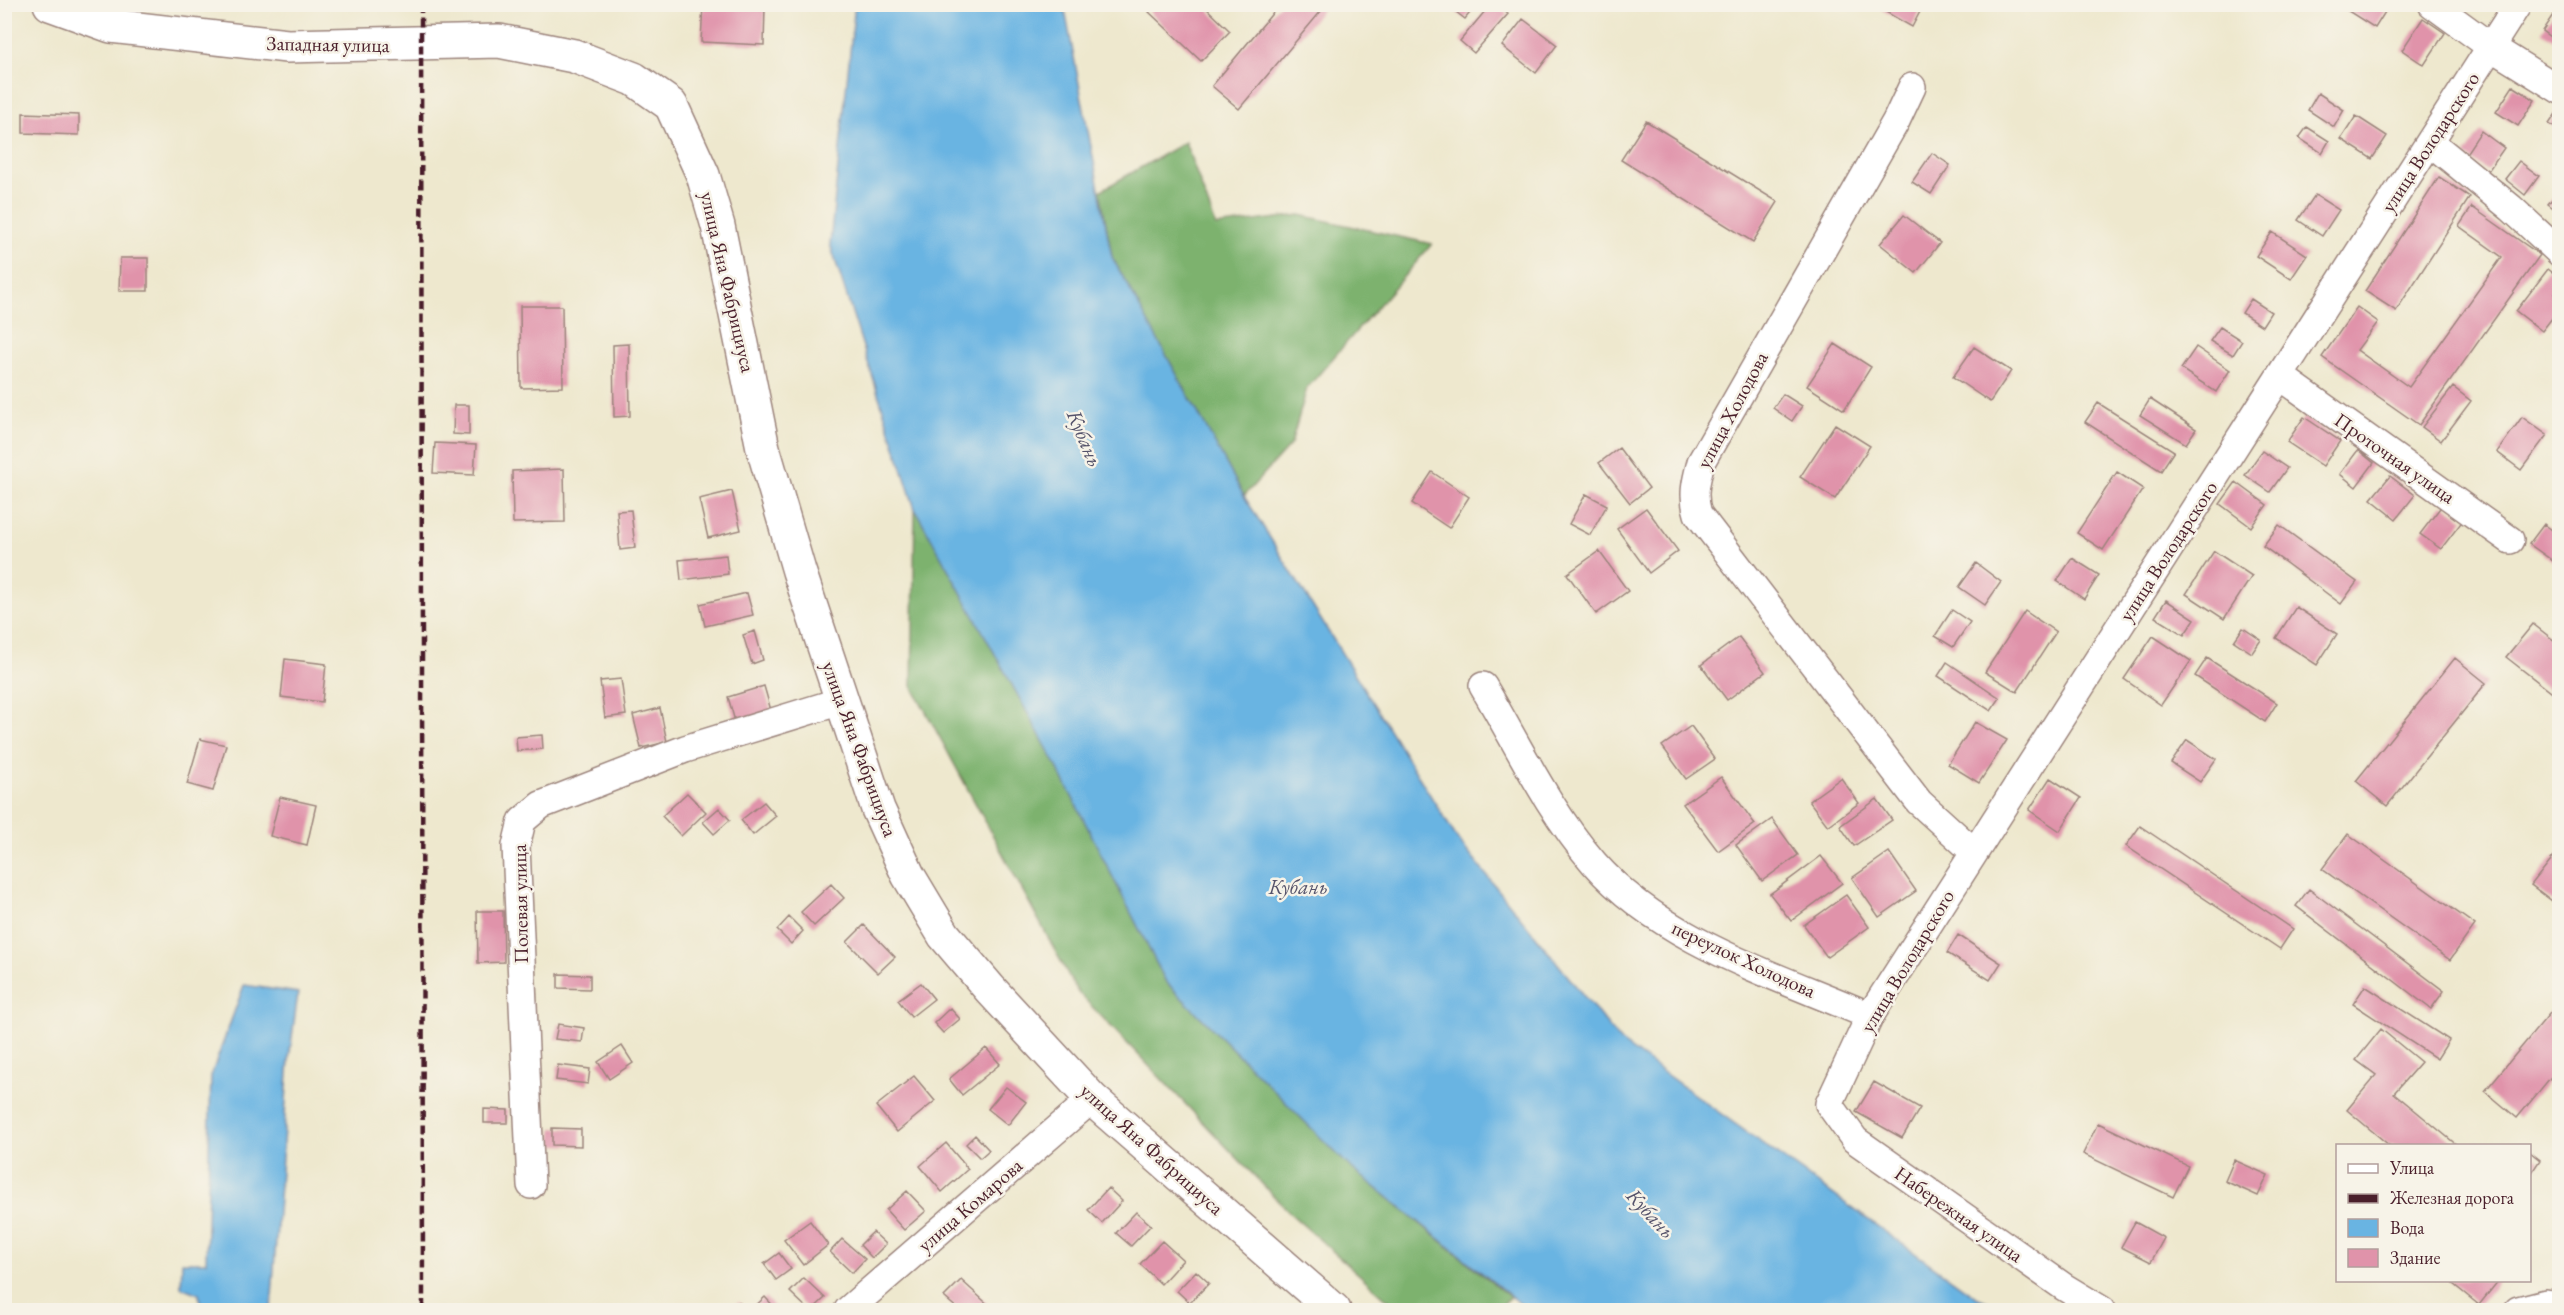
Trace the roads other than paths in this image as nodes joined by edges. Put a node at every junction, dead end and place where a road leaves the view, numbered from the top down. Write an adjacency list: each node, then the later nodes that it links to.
1 (50, 4): 5 (street, Западная улица)
2 (2432, 4): 4 (street)
3 (2518, 4): 4 (street, улица Володарского)
4 (2491, 47): 7 (street); 8 (street, улица Володарского)
5 (608, 69): 13 (street, улица Яна Фабрициуса)
6 (1912, 87): 14 (street, улица Холодова)
7 (2559, 90)
8 (2430, 142): 9 (street); 10 (street, улица Володарского)
9 (2559, 253)
10 (2280, 376): 11 (street, Проточная улица); 14 (street, улица Володарского)
11 (2510, 540)
12 (1483, 686): 15 (street, переулок Холодова)
13 (841, 701): 16 (street, улица Яна Фабрициуса); 18 (street, Полевая улица)
14 (1974, 852): 15 (street, улица Володарского)
15 (1870, 1016): 17 (street, улица Володарского)
16 (1092, 1099): 20 (street, улица Комарова); 21 (street, улица Яна Фабрициуса)
17 (1829, 1104): 22 (street, Набережная улица)
18 (531, 1185)
19 (2559, 1305): 23 (street)
20 (848, 1311)
21 (1334, 1311)
22 (2102, 1311)
23 (2518, 1311)

